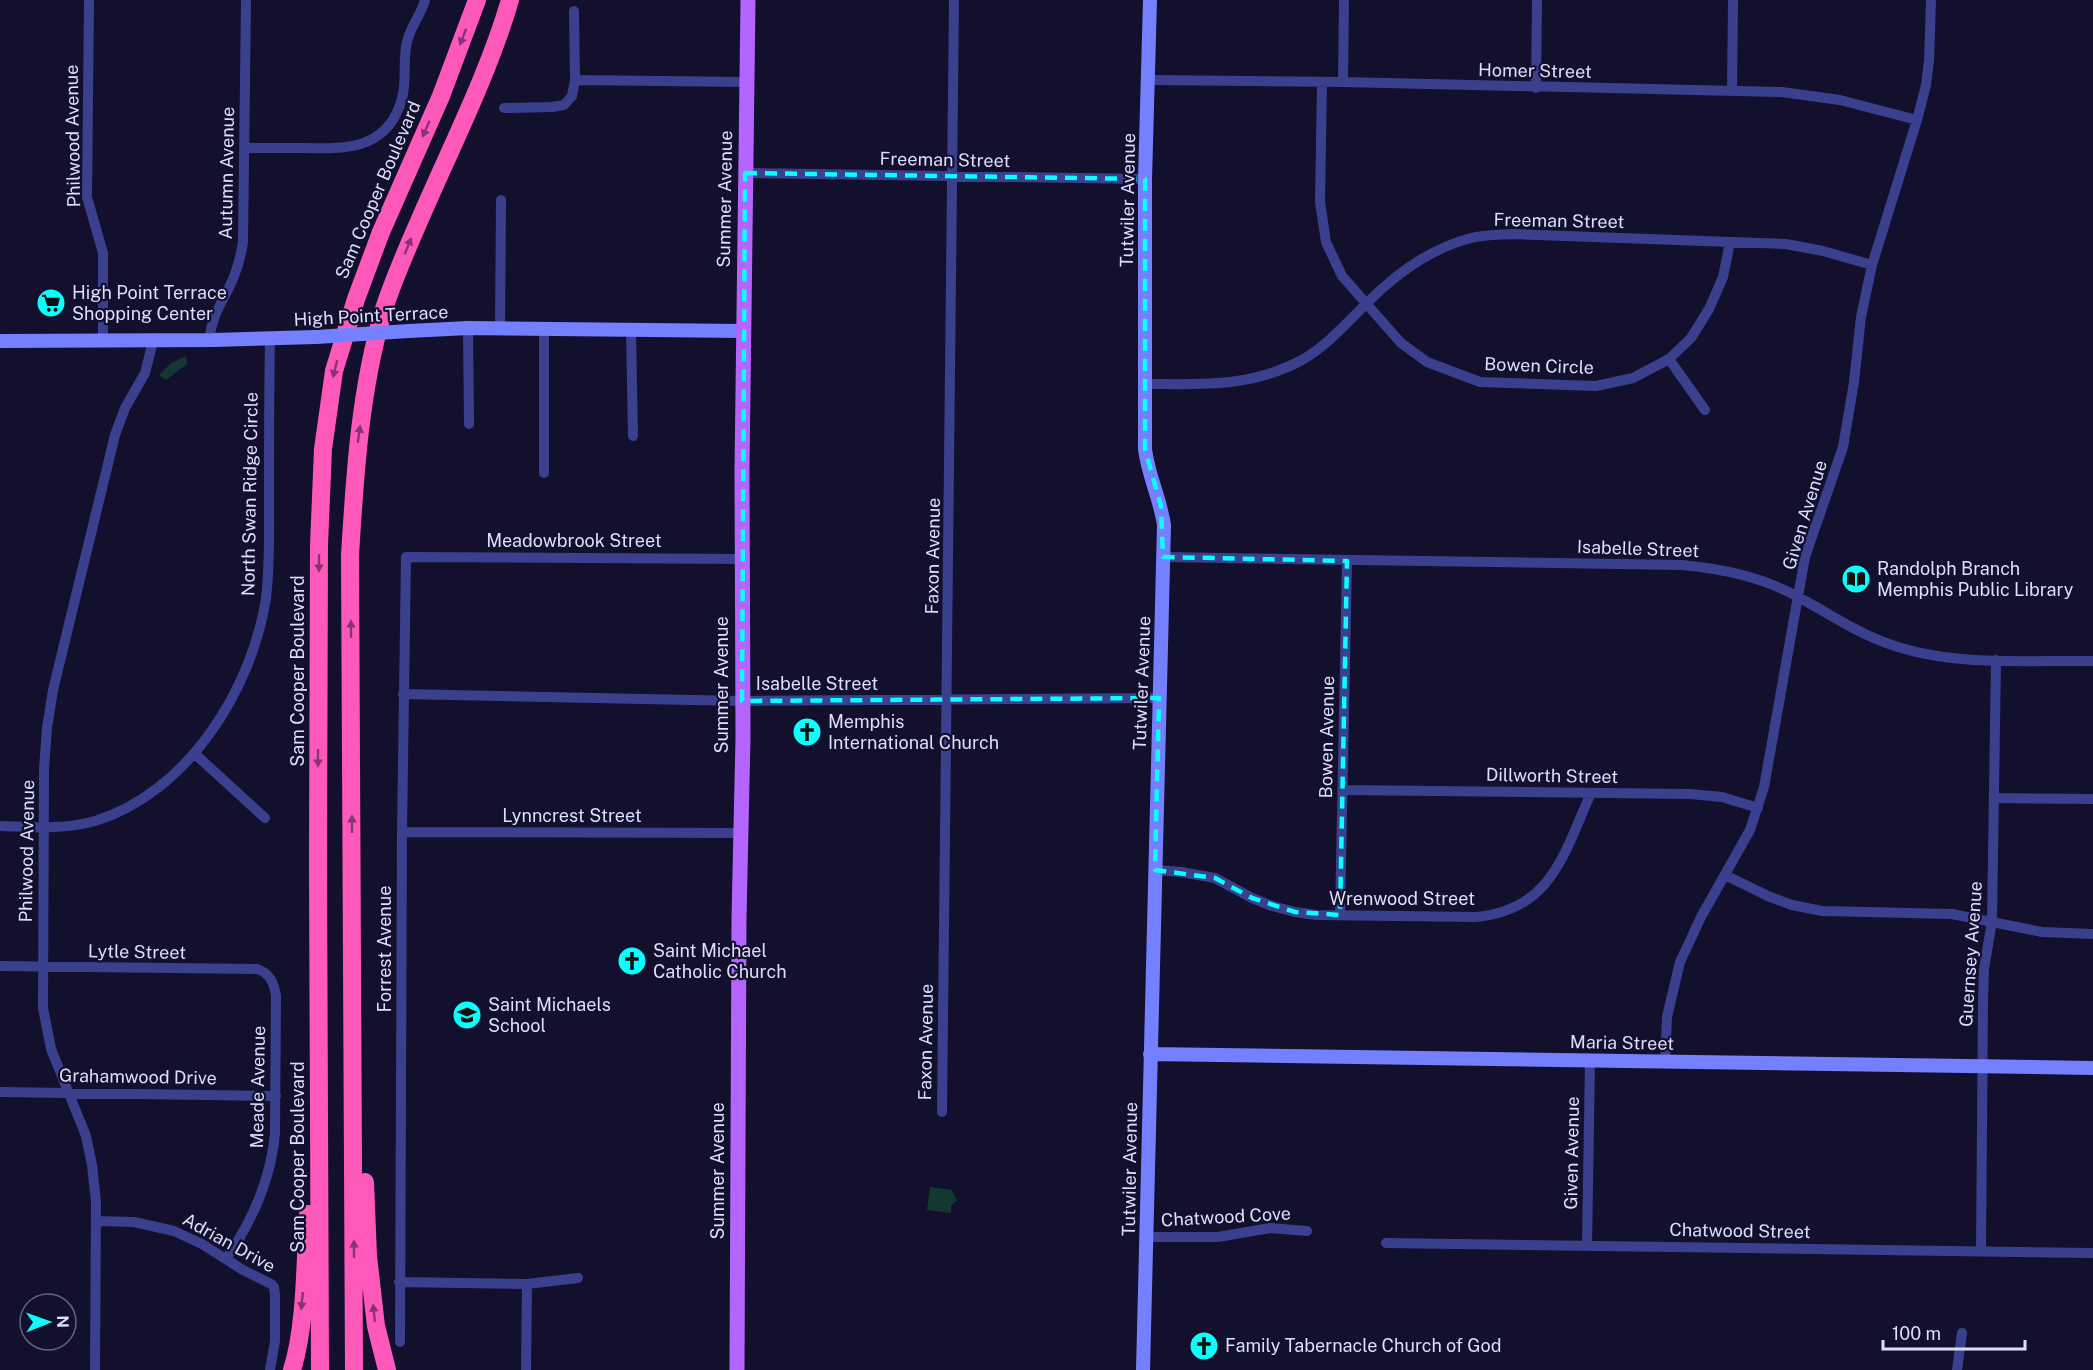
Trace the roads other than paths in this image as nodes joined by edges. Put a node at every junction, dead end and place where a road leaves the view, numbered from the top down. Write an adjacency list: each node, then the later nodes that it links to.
1 (89, 0): 39 (street, Philwood Avenue)
2 (246, 0): 23 (street, Autumn Avenue)
3 (425, 0): 23 (street)
4 (477, 0): 87 (highway, Sam Cooper Boulevard, one-way to 87)
5 (511, 0): 71 (highway, one-way to 5)
6 (748, 0): 16 (main road, Summer Avenue)
7 (954, 0): 25 (street, Faxon Avenue)
8 (1150, 0): 15 (street, Tutwiler Avenue)
9 (1344, 0): 17 (street)
10 (1537, 0): 19 (street)
11 (1733, 0): 20 (street)
12 (1930, 0): 22 (street, Given Avenue)
13 (574, 11): 14 (street)
14 (575, 80): 16 (street); 21 (street)
15 (1149, 80): 18 (street, Homer Street); 26 (street, Tutwiler Avenue)
16 (746, 82): 24 (main road, Summer Avenue)
17 (1343, 82): 18 (street, Homer Street); 19 (street, Homer Street)
18 (1322, 83): 30 (street)
19 (1536, 88): 20 (street, Homer Street)
20 (1732, 91): 22 (street, Homer Street)
21 (504, 108)
22 (1917, 120): 29 (street, Given Avenue)
23 (245, 148): 37 (street, Autumn Avenue)
24 (745, 173): 25 (street, Freeman Street); 35 (main road, Summer Avenue)
25 (953, 177): 26 (street, Freeman Street); 56 (street, Faxon Avenue)
26 (1145, 179): 42 (street, Tutwiler Avenue)
27 (501, 200): 32 (street)
28 (1731, 242): 29 (street, Freeman Street); 30 (street, Freeman Street); 41 (street, Bowen Circle)
29 (1872, 265): 51 (street, Given Avenue)
30 (1366, 304): 41 (street, Bowen Circle); 42 (street, Freeman Street)
31 (468, 328): 32 (street, High Point Terrace); 36 (street, High Point Terrace, bridge); 44 (street)
32 (500, 329): 34 (street, High Point Terrace)
33 (631, 329): 34 (street, High Point Terrace); 35 (street, High Point Terrace); 45 (street)
34 (544, 330): 46 (street)
35 (743, 331): 49 (main road, Summer Avenue)
36 (270, 339): 37 (street, High Point Terrace); 58 (street, North Swan Ridge Circle)
37 (208, 340): 40 (street, High Point Terrace)
38 (0, 341): 39 (street, High Point Terrace)
39 (103, 341): 40 (street, High Point Terrace)
40 (153, 341): 66 (street, Philwood Avenue)
41 (1669, 359): 43 (street)
42 (1145, 384): 48 (street, Tutwiler Avenue)
43 (1705, 410)
44 (469, 424)
45 (633, 435)
46 (544, 473)
47 (406, 557): 49 (street, Meadowbrook Street); 54 (street, Forrest Avenue)
48 (1163, 557): 50 (street, Isabelle Street); 55 (street, Tutwiler Avenue)
49 (742, 559): 57 (main road, Summer Avenue)
50 (1347, 561): 51 (street, Isabelle Street); 59 (street, Bowen Avenue)
51 (1798, 597): 52 (street, Isabelle Street); 63 (street, Given Avenue)
52 (1996, 660): 53 (street, Isabelle Street); 61 (street, Guernsey Avenue)
53 (2093, 661)
54 (403, 694): 57 (street, Isabelle Street); 67 (street, Forrest Avenue)
55 (1159, 698): 56 (street, Isabelle Street); 69 (street, Tutwiler Avenue)
56 (948, 699): 57 (street, Isabelle Street); 86 (street, Faxon Avenue)
57 (742, 700): 68 (main road, Summer Avenue)
58 (195, 754): 64 (street); 66 (street, North Swan Ridge Circle)
59 (1343, 790): 60 (street, Dillworth Street); 72 (street, Bowen Avenue)
60 (1592, 793): 63 (street, Dillworth Street); 72 (street, Wrenwood Street)
61 (1994, 798): 62 (street); 73 (street, Guernsey Avenue)
62 (2093, 799)
63 (1758, 808): 70 (street, Given Avenue)
64 (265, 818)
65 (0, 826): 66 (street, North Swan Ridge Circle)
66 (44, 827): 76 (street, Philwood Avenue)
67 (402, 832): 68 (street, Lynncrest Street); 97 (street, Forrest Avenue)
68 (741, 833): 108 (main road, Summer Avenue)
69 (1155, 870): 72 (street, Wrenwood Street); 78 (street, Tutwiler Avenue)
70 (1725, 875): 73 (street); 80 (street, Given Avenue)
71 (352, 882): 105 (highway, one-way to 71); 106 (highway, one-way to 71)
72 (1340, 915)
73 (1992, 921): 74 (street); 81 (street, Guernsey Avenue)
74 (2093, 934)
75 (0, 966): 76 (street, Lytle Street)
76 (42, 967): 77 (street, Lytle Street); 84 (street, Philwood Avenue)
77 (270, 978): 85 (street, Meade Avenue)
78 (1150, 1054): 79 (street, Maria Street); 90 (street, Tutwiler Avenue)
79 (1590, 1060): 80 (street, Maria Street); 92 (street, Given Avenue)
80 (1665, 1061): 81 (street, Maria Street)
81 (1982, 1066): 82 (street, Maria Street); 93 (street, Guernsey Avenue)
82 (2093, 1068)
83 (0, 1092): 84 (street, Grahamwood Drive)
84 (69, 1094): 85 (street, Grahamwood Drive); 88 (street, Philwood Avenue)
85 (276, 1096): 95 (street, Meade Avenue)
86 (942, 1112)
87 (319, 1138): 103 (highway, one-way to 103); 104 (highway, Sam Cooper Boulevard)
88 (96, 1221): 95 (street, Adrian Drive); 101 (street, Philwood Avenue)
89 (1307, 1231): 90 (street, Chatwood Cove)
90 (1147, 1237): 109 (street, Tutwiler Avenue)
91 (1386, 1243): 92 (street, Chatwood Street)
92 (1587, 1246): 93 (street, Chatwood Street)
93 (1981, 1251): 94 (street, Chatwood Street)
94 (2093, 1253)
95 (225, 1259): 102 (street, Adrian Drive)
96 (578, 1278): 98 (street)
97 (399, 1282): 98 (street); 100 (street, Forrest Avenue)
98 (527, 1284): 107 (street)
99 (1962, 1333): 110 (street)
100 (400, 1342)
101 (95, 1370)
102 (270, 1370)
103 (292, 1370)
104 (320, 1370)
105 (354, 1370)
106 (387, 1370)
107 (526, 1370)
108 (736, 1370)
109 (1143, 1370)
110 (1957, 1370)

